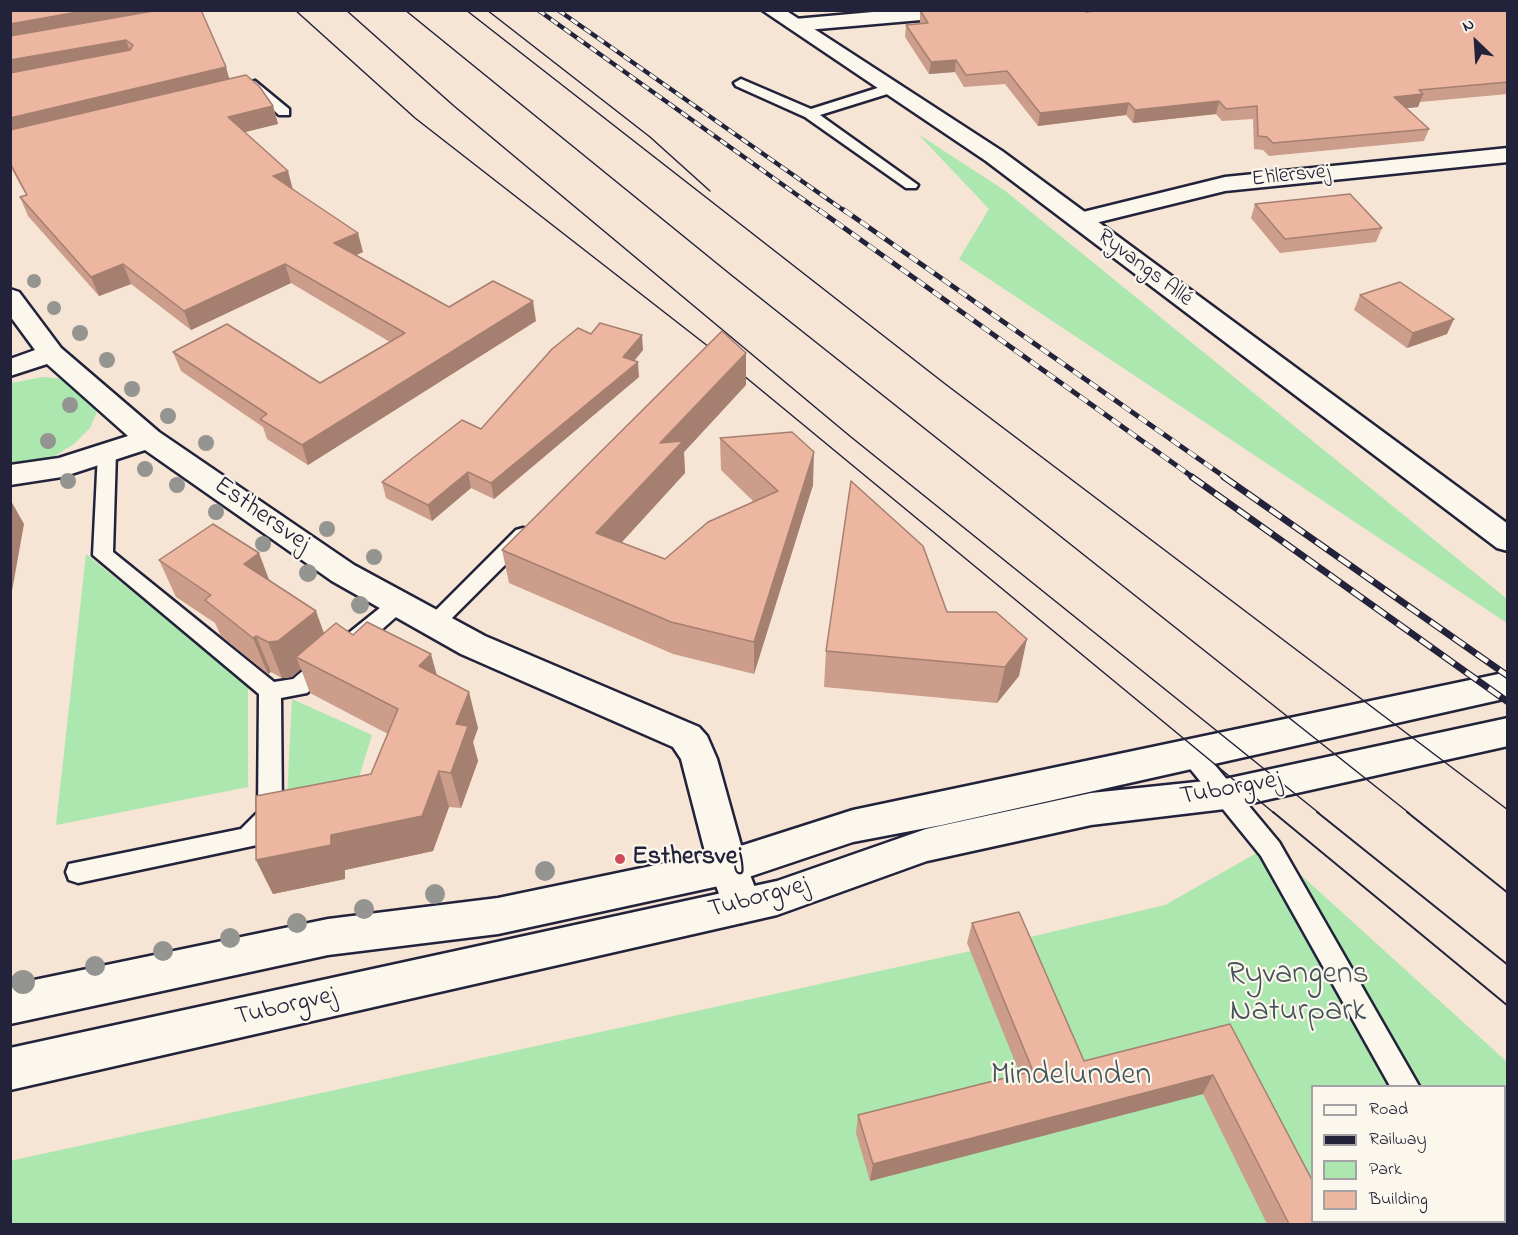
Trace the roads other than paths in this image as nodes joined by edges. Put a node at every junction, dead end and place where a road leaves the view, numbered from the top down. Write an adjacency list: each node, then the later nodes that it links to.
1 (771, 10): 3 (street, Ryvangs Allé)
2 (967, 10): 3 (street)
3 (795, 25): 5 (street, Ryvangs Allé)
4 (741, 83): 8 (lane)
5 (892, 88): 8 (lane); 11 (street, Ryvangs Allé)
6 (220, 93): 7 (lane)
7 (284, 112)
8 (810, 114): 10 (lane)
9 (1508, 155): 11 (street, Ehlersvej)
10 (911, 184)
11 (1079, 220): 19 (street, Ryvangs Allé)
12 (10, 297): 13 (street, Esthersvej)
13 (51, 354): 14 (street); 15 (street, Esthersvej)
14 (10, 368)
15 (149, 439): 16 (street); 20 (street, Esthersvej)
16 (107, 452): 17 (street); 23 (lane)
17 (10, 475)
18 (541, 518): 21 (lane)
19 (1508, 540)
20 (398, 604): 21 (street, Esthersvej); 23 (lane)
21 (434, 624): 27 (street, Esthersvej)
22 (1508, 685): 25 (street, Tuborgvej)
23 (270, 691): 28 (lane)
24 (1508, 732): 26 (street, Tuborgvej)
25 (1191, 753): 26 (lane); 27 (street, Tuborgvej)
26 (1225, 794): 29 (street, Tuborgvej); 32 (lane)
27 (728, 867): 29 (street, Esthersvej); 30 (street, Tuborgvej)
28 (78, 872)
29 (742, 906): 31 (street, Tuborgvej)
30 (10, 1005)
31 (10, 1069)
32 (1404, 1085)

